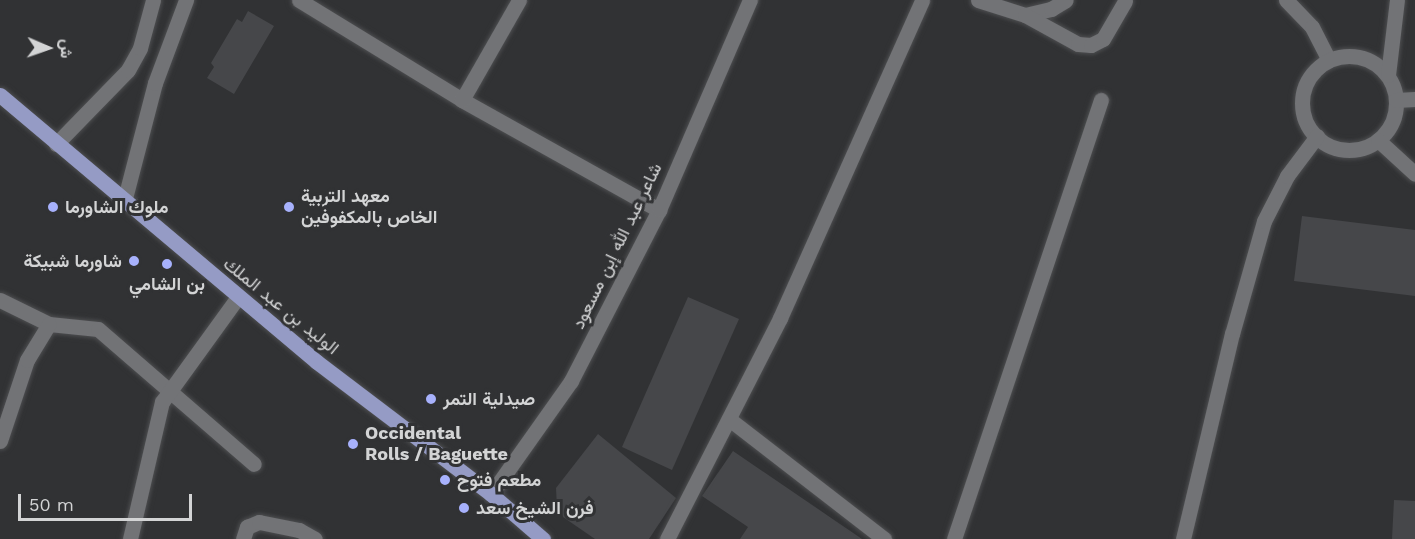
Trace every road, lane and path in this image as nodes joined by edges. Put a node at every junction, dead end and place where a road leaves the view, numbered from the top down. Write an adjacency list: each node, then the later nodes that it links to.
1 (153, 0): 13 (street)
2 (186, 0): 15 (street)
3 (299, 0): 19 (street)
4 (519, 0): 19 (street)
5 (750, 0): 27 (street, شاعر عبد الله إبن مسعود)
6 (922, 0): 32 (street)
7 (978, 0): 12 (street)
8 (1066, 0): 12 (street)
9 (1286, 0): 14 (street)
10 (1397, 0): 16 (street)
11 (1125, 1): 12 (street)
12 (1025, 15)
13 (135, 59): 15 (street); 24 (street)
14 (1329, 60): 16 (street); 22 (street)
15 (159, 72): 26 (street)
16 (1388, 75): 21 (street)
17 (0, 95): 24 (main road, الوليد بن عبد الملك)
18 (1415, 99): 21 (street)
19 (462, 100): 27 (street)
20 (1101, 100): 42 (street)
21 (1396, 100): 23 (street)
22 (1317, 136): 23 (street); 43 (street)
23 (1378, 140): 25 (street)
24 (56, 144): 26 (main road, الوليد بن عبد الملك)
25 (1415, 174)
26 (124, 202): 28 (main road, الوليد بن عبد الملك)
27 (658, 210): 35 (street, شاعر عبد الله إبن مسعود)
28 (238, 297): 31 (street); 35 (main road, الوليد بن عبد الملك)
29 (0, 300): 30 (street)
30 (49, 324): 31 (street); 33 (street)
31 (167, 391): 34 (street); 36 (street)
32 (729, 419): 40 (street); 41 (street)
33 (0, 441)
34 (254, 464)
35 (490, 494): 39 (main road, الوليد بن عبد الملك)
36 (130, 539)
37 (243, 539): 38 (street)
38 (315, 539)
39 (543, 539)
40 (667, 539)
41 (884, 539)
42 (954, 539)
43 (1183, 539)

